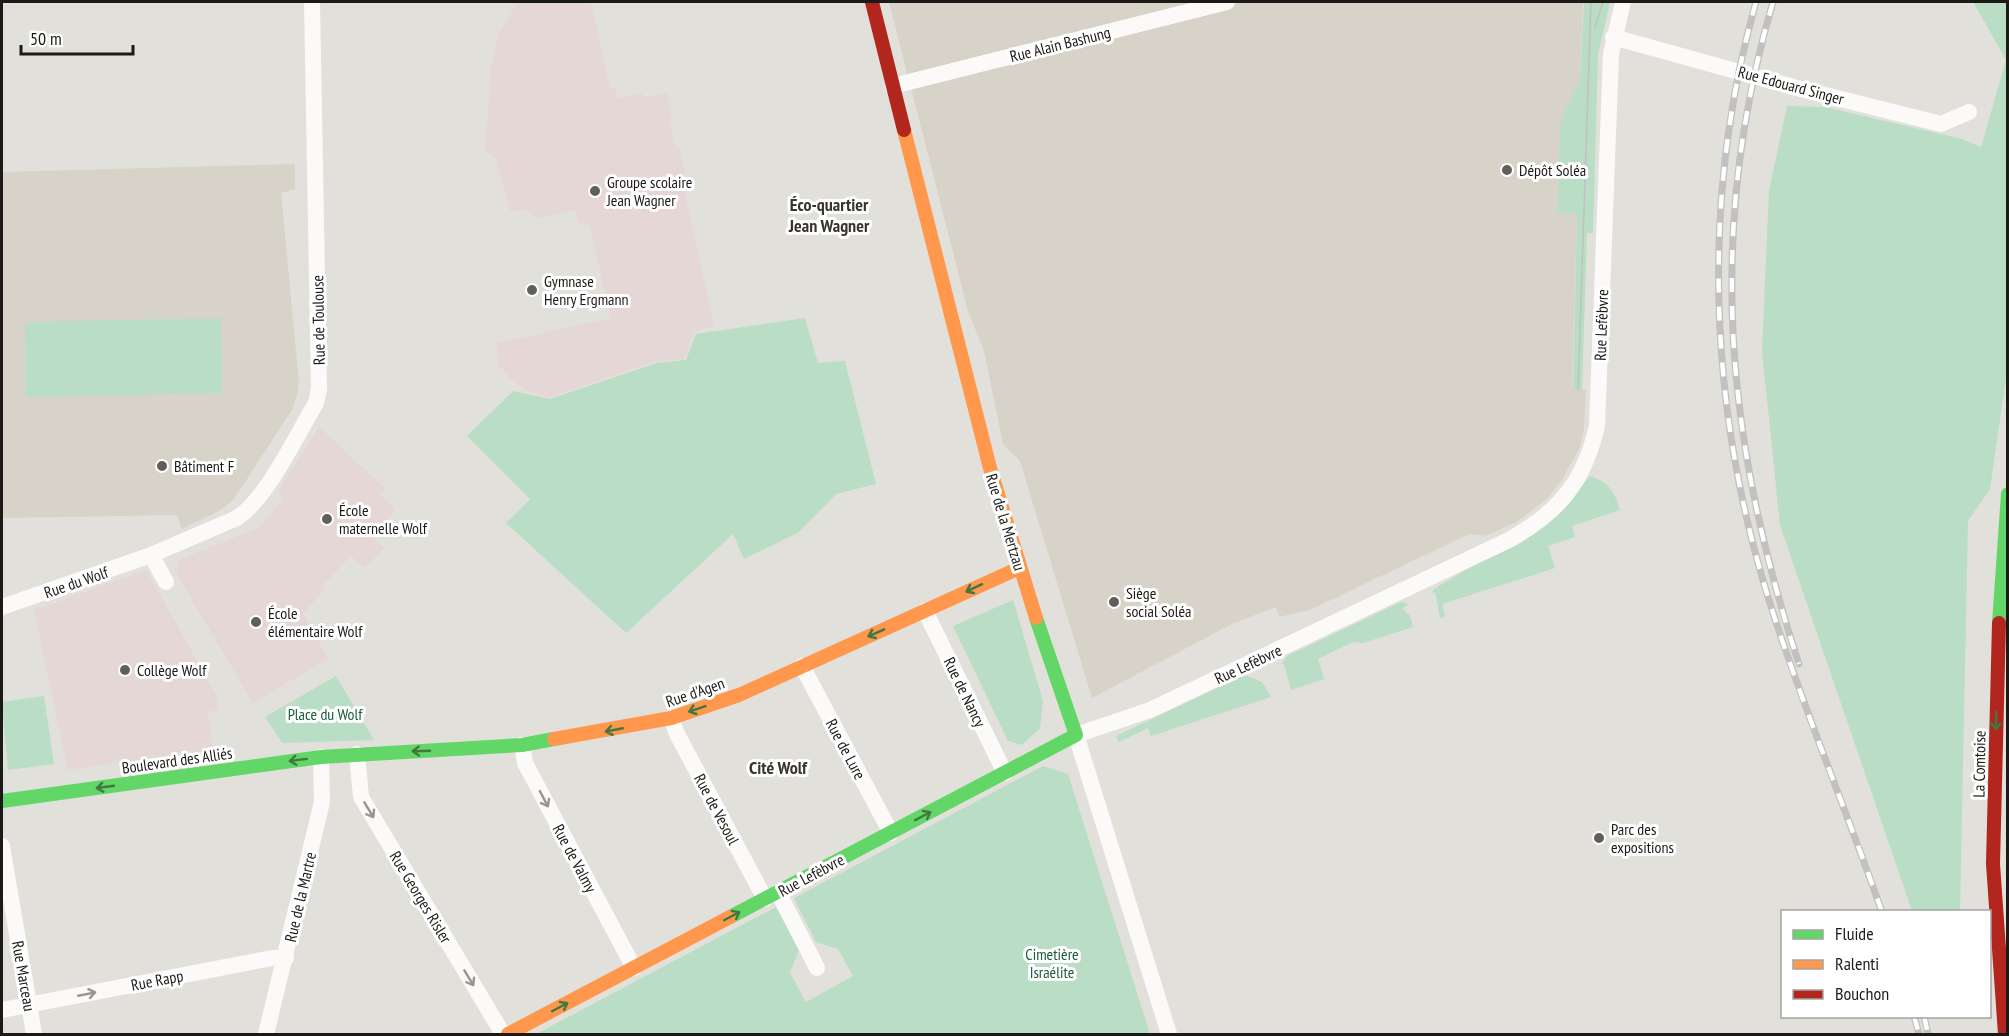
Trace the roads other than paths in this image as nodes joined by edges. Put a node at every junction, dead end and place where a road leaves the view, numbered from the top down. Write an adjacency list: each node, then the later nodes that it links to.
1 (312, 2): 9 (street, Rue de Toulouse)
2 (872, 2): 6 (main road, Rue de la Mertzau)
3 (1227, 2): 6 (street, Rue Alain Bashung)
4 (1623, 2): 5 (street, Rue Lefèbvre)
5 (1613, 37): 7 (street, Rue Edouard Singer); 16 (street, Rue Lefèbvre)
6 (893, 86): 10 (main road, Rue de la Mertzau)
7 (1968, 112)
8 (2007, 495): 35 (main road, La Comtoise, one-way to 35)
9 (151, 555): 11 (street); 12 (street, Rue du Wolf)
10 (1019, 568): 13 (main road, Rue d'Agen, one-way to 13); 16 (main road, Rue de la Mertzau)
11 (166, 582)
12 (2, 607)
13 (925, 611): 14 (main road, Rue d'Agen, one-way to 14); 20 (street, Rue de Nancy)
14 (802, 666): 15 (main road, Rue d'Agen, one-way to 15); 22 (street, Rue de Lure)
15 (671, 718): 17 (main road, Rue d'Agen, one-way to 17); 24 (street, Rue de Vesoul)
16 (1076, 735): 20 (main road, Rue Lefèbvre); 34 (street, Rue de la Mertzau)
17 (522, 746): 18 (main road, Rue d'Agen, one-way to 18); 26 (street, Rue de Valmy, one-way to 26)
18 (357, 754): 19 (main road, Boulevard des Alliés); 32 (street, Rue Georges Risler, one-way to 32)
19 (321, 757): 21 (main road, Boulevard des Alliés, one-way to 21); 25 (street, Rue de la Martre)
20 (1005, 773): 22 (main road, Rue Lefèbvre, one-way to 20)
21 (2, 801)
22 (891, 833): 24 (main road, Rue Lefèbvre)
23 (2, 846): 28 (street, Rue Marceau)
24 (771, 896): 26 (main road, Rue Lefèbvre, one-way to 24); 27 (street, Rue de Vesoul)
25 (286, 958): 28 (street, Rue Rapp, one-way to 25); 31 (street, Rue de la Martre)
26 (634, 968): 33 (main road, Rue Lefèbvre, one-way to 26)
27 (818, 968)
28 (29, 1006): 29 (street, Rue Rapp); 30 (street, Rue Marceau)
29 (2, 1010)
30 (34, 1035)
31 (266, 1035)
32 (503, 1035)
33 (508, 1035)
34 (1169, 1035)
35 (2005, 1035)

